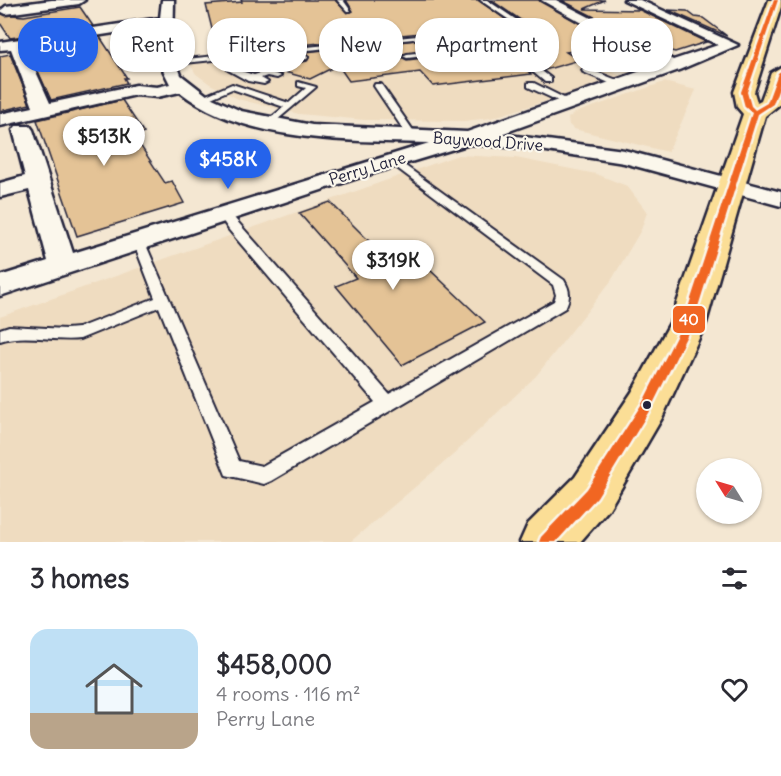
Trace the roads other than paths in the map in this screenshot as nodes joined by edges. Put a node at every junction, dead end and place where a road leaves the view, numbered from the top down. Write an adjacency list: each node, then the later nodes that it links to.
1 (79, 0): 9 (street)
2 (168, 0): 3 (lane); 11 (street)
3 (175, 0)
4 (340, 0): 10 (lane)
5 (483, 0): 17 (lane)
6 (547, 0): 12 (street)
7 (630, 0): 13 (street, Perry Lane)
8 (776, 0): 42 (main road)
9 (6, 10)
10 (349, 10)
11 (167, 18)
12 (581, 18)
13 (670, 18)
14 (673, 19): 19 (street, Perry Lane)
15 (110, 29): 16 (street)
16 (8, 44): 41 (street)
17 (307, 49)
18 (408, 56): 27 (lane)
19 (673, 67)
20 (171, 72): 32 (street, Baywood Drive)
21 (237, 72): 26 (lane)
22 (591, 72): 31 (lane)
23 (659, 72): 31 (street, Perry Lane)
24 (781, 73): 42 (main road)
25 (277, 76): 26 (lane)
26 (253, 79): 28 (lane); 33 (lane)
27 (549, 80)
28 (264, 82)
29 (301, 84): 37 (lane)
30 (531, 85): 39 (lane)
31 (622, 85): 39 (street, Perry Lane)
32 (183, 86): 36 (street); 38 (street, Baywood Drive)
33 (232, 86): 38 (lane); 40 (lane)
34 (378, 86): 46 (lane)
35 (288, 90): 37 (lane)
36 (157, 92): 41 (street); 45 (street)
37 (303, 94): 40 (lane)
38 (201, 99): 44 (street, Baywood Drive)
39 (570, 103): 47 (street, Perry Lane)
40 (290, 105): 44 (lane)
41 (44, 111): 43 (street)
42 (755, 113): 50 (main road)
43 (0, 120)
44 (270, 123): 46 (street, Baywood Drive)
45 (11, 133): 49 (street)
46 (412, 136): 47 (street, Baywood Drive)
47 (469, 138): 48 (street, Perry Lane); 50 (street, Baywood Drive)
48 (393, 160): 53 (street, Perry Lane); 59 (lane)
49 (38, 180): 51 (street); 55 (street)
50 (730, 187): 52 (street, Baywood Drive); 60 (main road)
51 (0, 190)
52 (781, 199)
53 (224, 213): 54 (street, Perry Lane); 59 (lane)
54 (139, 241): 55 (street, Perry Lane); 57 (lane)
55 (63, 265): 56 (street, Perry Lane)
56 (0, 286)
57 (164, 300): 58 (lane); 59 (lane)
58 (0, 335)
59 (387, 404)
60 (546, 542)

